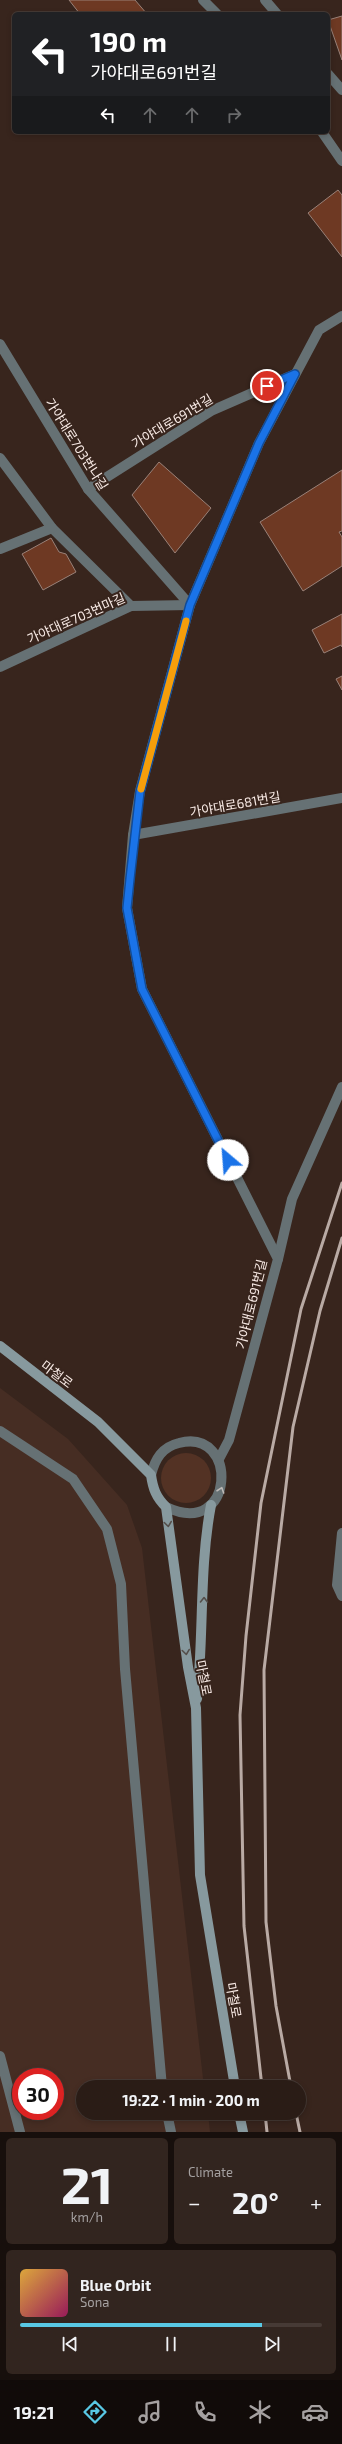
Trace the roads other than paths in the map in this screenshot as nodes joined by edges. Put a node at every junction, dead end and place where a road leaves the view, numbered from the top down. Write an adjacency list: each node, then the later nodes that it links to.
1 (203, 0): 3 (street)
2 (265, 0): 4 (street)
3 (215, 12)
4 (275, 12)
5 (330, 76): 6 (street)
6 (342, 90)
7 (323, 134): 8 (street)
8 (342, 161)
9 (342, 316): 11 (street, 가야대로691번길)
10 (0, 344): 13 (street, 가야대로703번나길)
11 (295, 374): 13 (street, 가야대로691번길); 16 (street, 가야대로691번길)
12 (0, 458): 14 (street)
13 (88, 489): 16 (street, 가야대로703번나길)
14 (52, 528): 15 (street); 17 (street)
15 (0, 549)
16 (190, 605): 17 (street, 가야대로703번마길); 20 (street, 가야대로691번길)
17 (131, 606): 18 (street, 가야대로703번마길)
18 (0, 667)
19 (342, 798): 20 (street, 가야대로681번길)
20 (133, 835): 22 (street, 가야대로691번길)
21 (342, 1087): 22 (street)
22 (278, 1259): 25 (street, 가야대로691번길)
23 (0, 1346): 26 (main road, 마철로)
24 (0, 1431): 33 (street)
25 (219, 1459): 26 (street); 27 (street, one-way to 25)
26 (151, 1475): 28 (main road)
27 (211, 1505): 28 (street); 31 (main road, one-way to 27)
28 (166, 1507): 31 (main road, 마철로, one-way to 31)
29 (342, 1533): 30 (street)
30 (342, 1596)
31 (196, 1708): 34 (main road, 마철로)
32 (0, 2056): 37 (street)
33 (161, 2080)
34 (234, 2080)
35 (168, 2120): 38 (street)
36 (241, 2120): 39 (main road)
37 (20, 2132)
38 (171, 2132)
39 (243, 2132)

